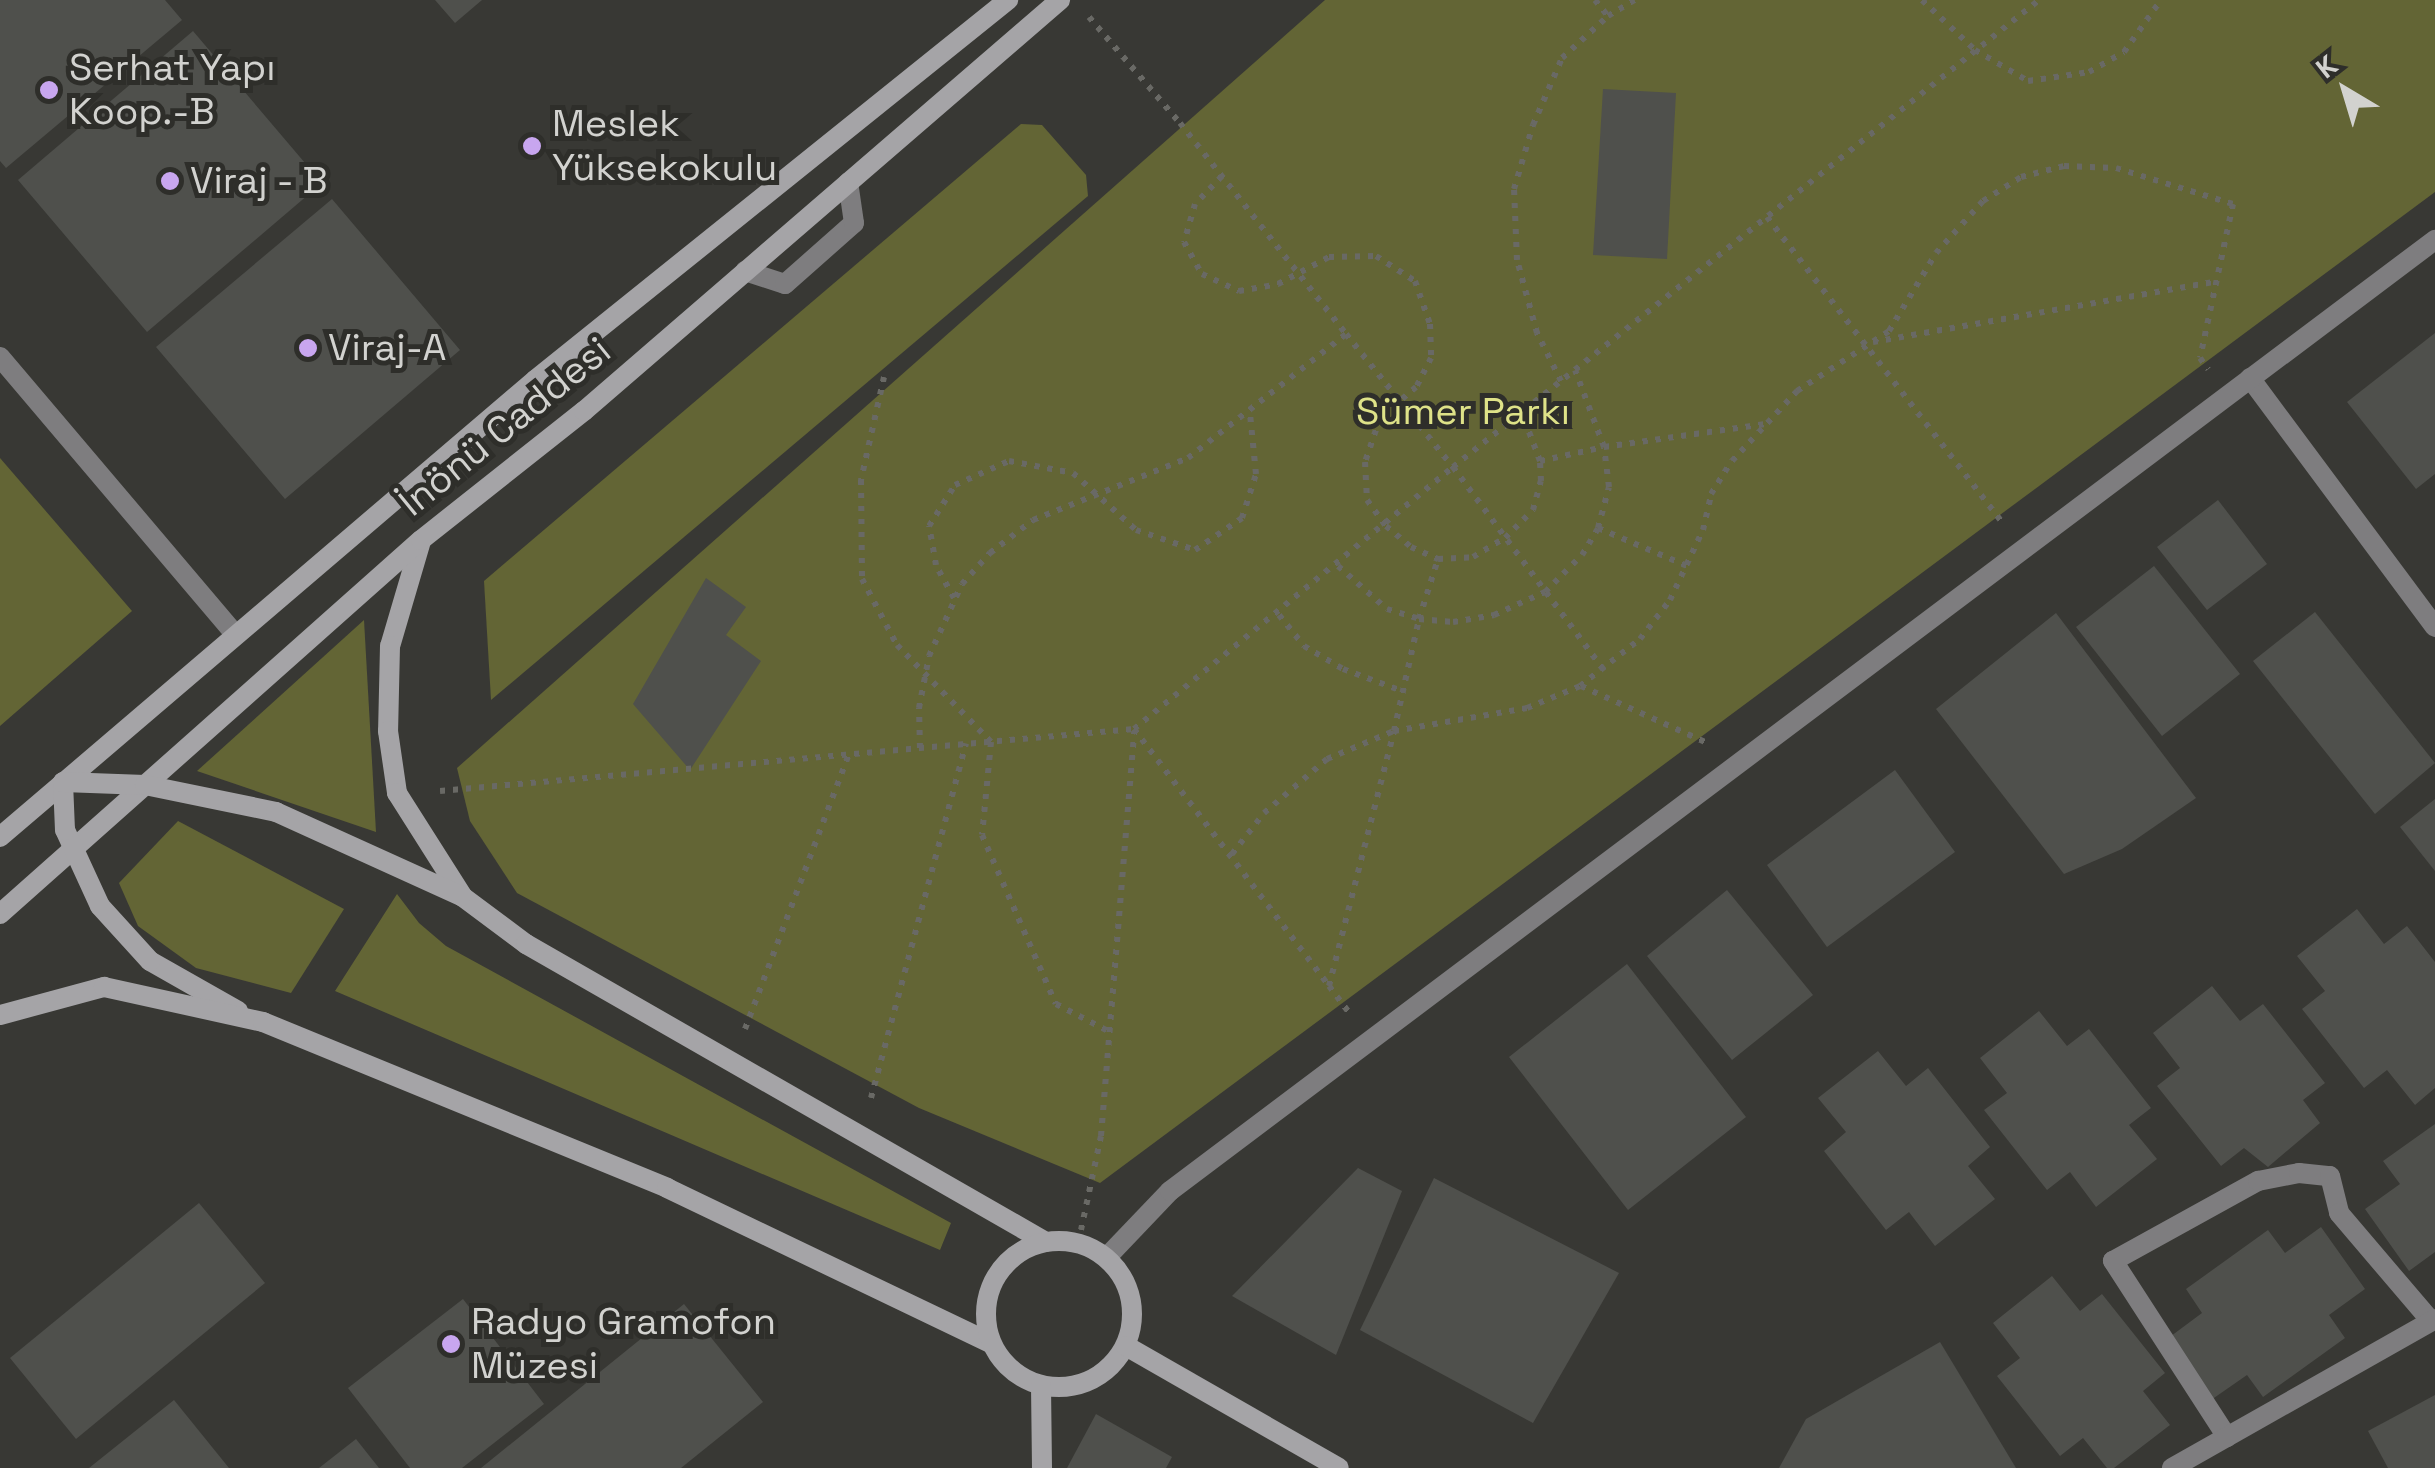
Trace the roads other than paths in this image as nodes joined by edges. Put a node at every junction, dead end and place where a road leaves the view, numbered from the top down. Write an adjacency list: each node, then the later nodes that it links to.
1 (1008, 0): 10 (main road, İnönü Caddesi)
2 (1060, 0): 3 (main road, İnönü Caddesi)
3 (848, 182): 5 (main road, İnönü Caddesi); 5 (street)
4 (2435, 240): 7 (street)
5 (745, 271): 8 (main road, İnönü Caddesi)
6 (0, 356): 10 (street)
7 (2250, 378): 9 (street); 20 (street)
8 (421, 540): 12 (main road, İnönü Caddesi); 15 (main road)
9 (2435, 628)
10 (236, 634): 11 (main road, İnönü Caddesi)
11 (64, 782): 12 (main road); 13 (main road, İnönü Caddesi); 14 (main road)
12 (145, 785): 14 (main road, İnönü Caddesi); 15 (main road)
13 (0, 837)
14 (74, 848): 16 (main road, İnönü Caddesi); 18 (main road)
15 (463, 896): 19 (main road)
16 (0, 914)
17 (0, 1015): 18 (main road)
18 (256, 1021): 22 (main road)
19 (1046, 1242): 20 (main road); 22 (main road)
20 (1107, 1257): 23 (main road)
21 (2433, 1320): 25 (street); 25 (street)
22 (991, 1343): 24 (main road)
23 (1126, 1346): 24 (main road); 27 (main road)
24 (1041, 1386): 26 (main road)
25 (2227, 1437): 28 (street)
26 (1042, 1468)
27 (1339, 1468)
28 (2172, 1468)

